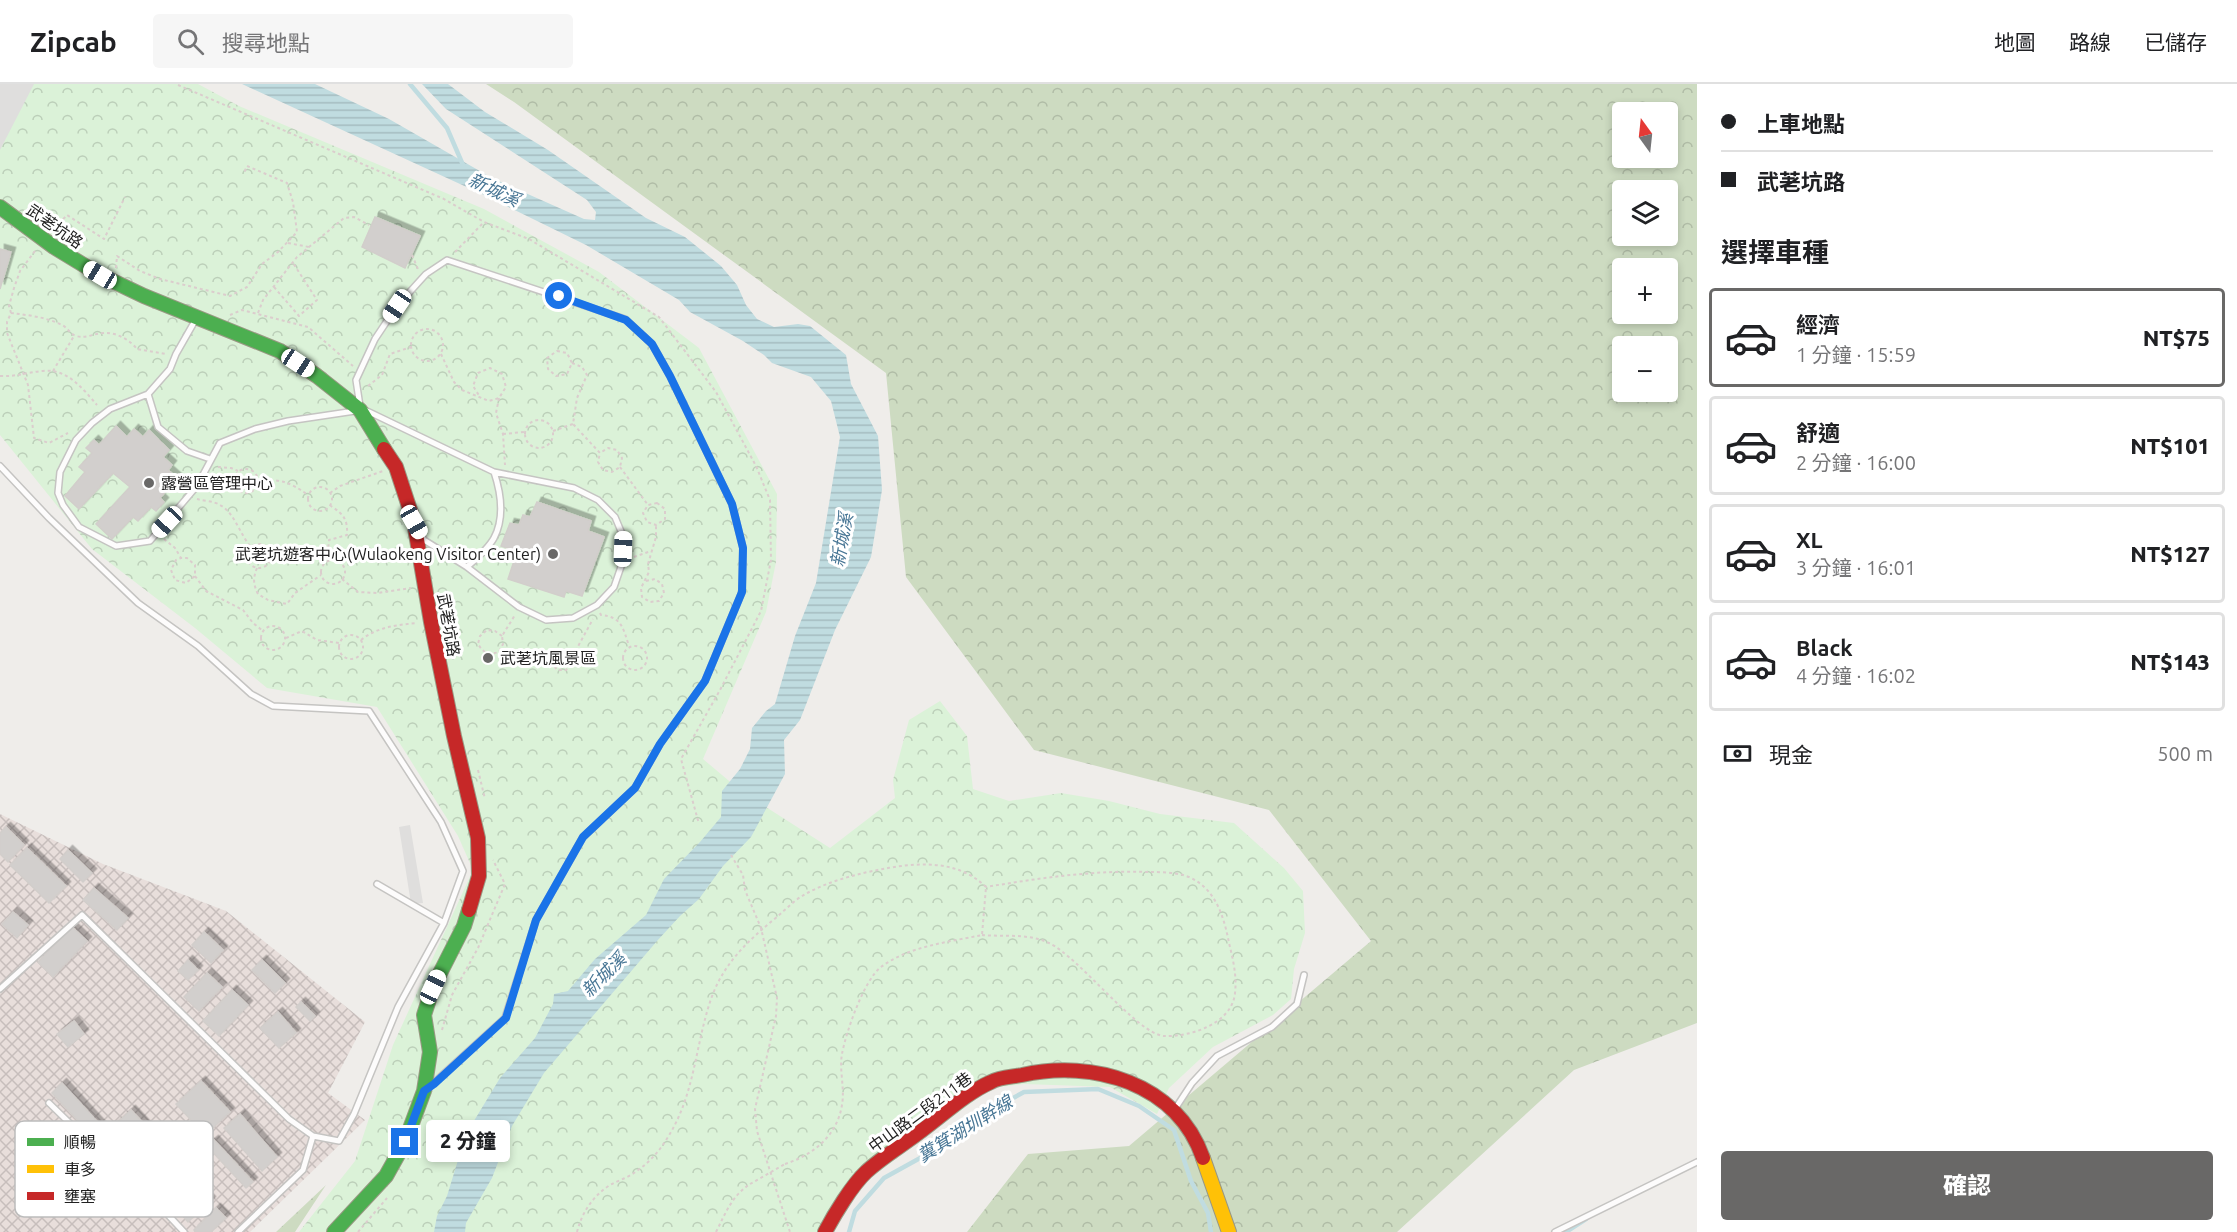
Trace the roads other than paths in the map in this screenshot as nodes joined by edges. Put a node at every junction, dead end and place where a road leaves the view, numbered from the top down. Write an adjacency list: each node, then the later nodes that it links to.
1 (0, 207): 2 (street, 武荖坑路)
2 (197, 318): 3 (lane); 4 (street, 武荖坑路)
3 (148, 393): 5 (lane); 5 (lane)
4 (360, 410): 5 (lane); 7 (lane); 8 (street, 武荖坑路); 14 (lane)
5 (210, 459)
6 (0, 466): 11 (lane)
7 (494, 472): 9 (lane); 9 (lane)
8 (414, 522): 9 (lane); 14 (street, 武荖坑路)
9 (468, 567)
10 (377, 884): 11 (lane)
11 (444, 923): 18 (lane)
12 (1304, 975): 16 (lane)
13 (0, 989): 18 (lane)
14 (424, 1091): 23 (street, 武荖坑路)
15 (49, 1103): 17 (lane)
16 (1174, 1110): 24 (street, 中山路二段211巷); 25 (street, 中山路二段211巷)
17 (67, 1121)
18 (313, 1136): 22 (lane)
19 (1697, 1162): 26 (lane)
20 (169, 1217): 21 (lane)
21 (183, 1232)
22 (238, 1232)
23 (334, 1232)
24 (825, 1232)
25 (1229, 1232)
26 (1555, 1232)

